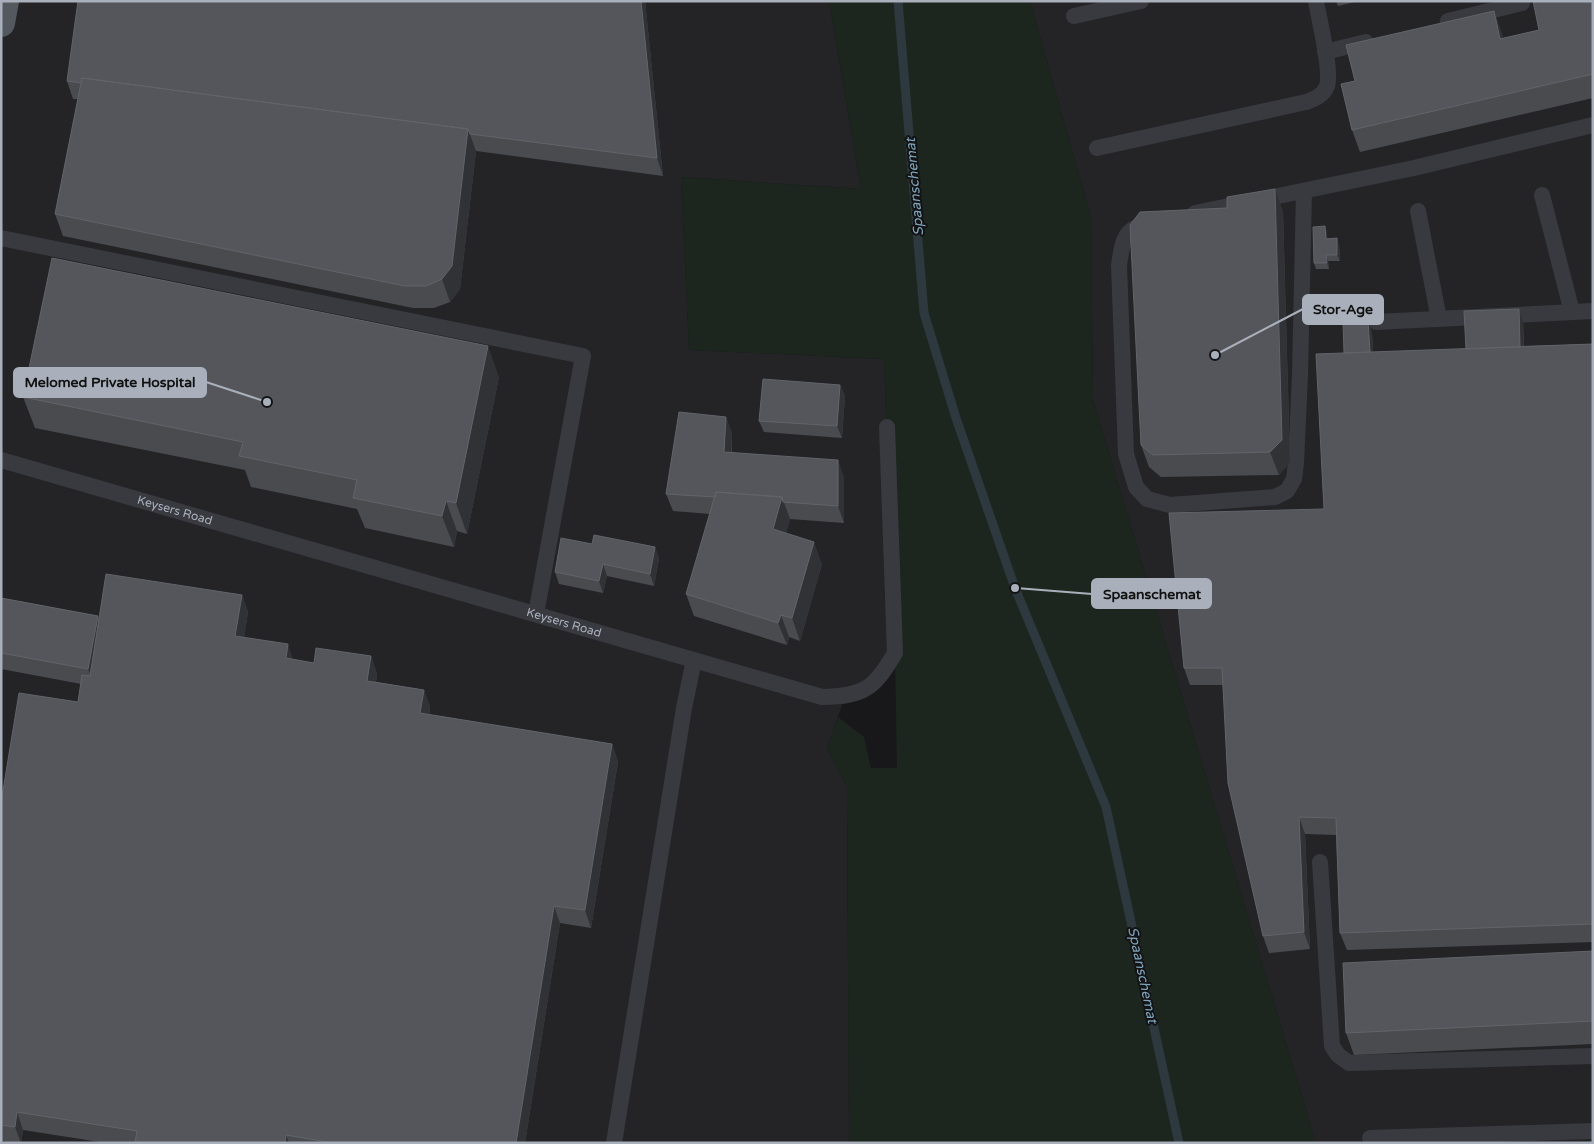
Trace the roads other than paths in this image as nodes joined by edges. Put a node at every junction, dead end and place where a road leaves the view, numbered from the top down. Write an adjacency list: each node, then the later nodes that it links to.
1 (5, 1): 6 (main road)
2 (1141, 1): 5 (lane)
3 (1316, 1): 9 (lane)
4 (1522, 3): 7 (lane)
5 (1074, 16)
6 (1, 23)
7 (1437, 24)
8 (1381, 38): 9 (lane)
9 (1325, 52): 11 (lane)
10 (1593, 125): 12 (lane)
11 (1097, 148)
12 (1304, 191): 12 (lane)
13 (1542, 195): 17 (lane)
14 (1418, 211): 18 (lane)
15 (1, 238): 22 (lane)
16 (1593, 311): 17 (lane)
17 (1572, 312): 18 (lane)
18 (1439, 319): 19 (lane)
19 (1376, 322)
20 (887, 427): 23 (lane, Keysers Road)
21 (1, 460): 22 (lane, Keysers Road)
22 (536, 614): 23 (lane, Keysers Road)
23 (694, 660): 29 (lane)
24 (1320, 862): 25 (lane)
25 (1593, 1056)
26 (1593, 1131): 28 (lane)
27 (1370, 1138): 28 (lane)
28 (1423, 1140)
29 (614, 1143)

